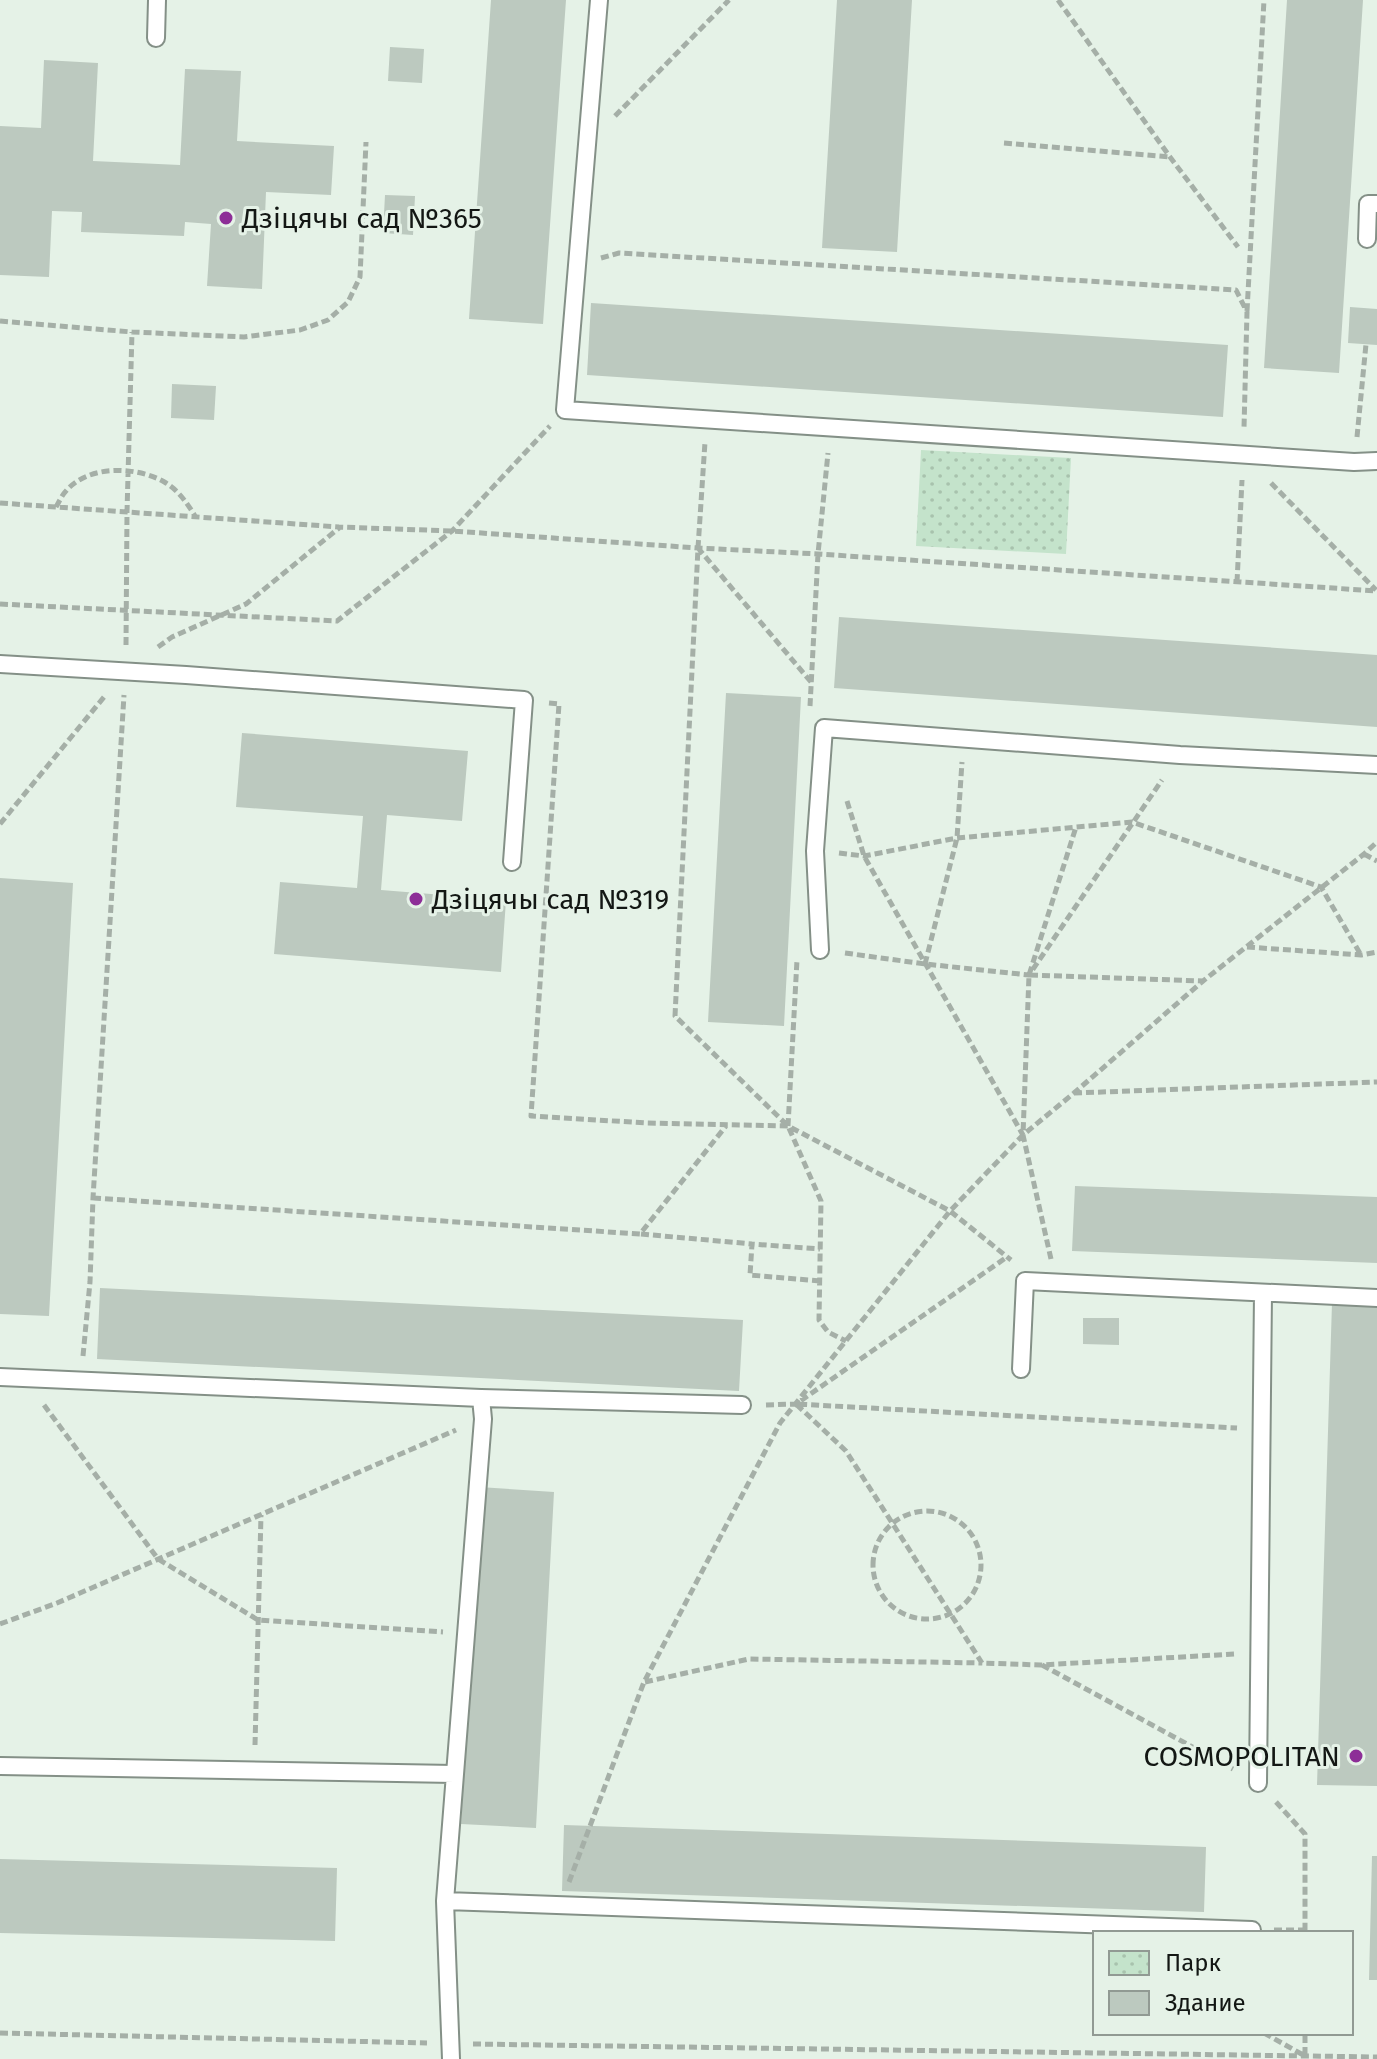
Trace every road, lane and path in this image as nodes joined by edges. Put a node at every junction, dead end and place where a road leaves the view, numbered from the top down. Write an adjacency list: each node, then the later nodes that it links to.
1 (157, 0): 6 (lane)
2 (599, 0): 9 (lane)
3 (729, 0): 9 (path)
4 (1058, 0): 10 (path)
5 (1264, 0): 16 (path)
6 (156, 38)
7 (366, 142): 18 (path)
8 (1004, 143): 10 (path)
9 (587, 144): 14 (lane)
10 (1170, 157): 13 (path)
11 (1377, 204): 12 (lane)
12 (1367, 239)
13 (1238, 247)
14 (577, 266): 15 (path); 20 (lane)
15 (1236, 290)
16 (1247, 312)
17 (0, 321): 18 (path)
18 (132, 332): 26 (path)
19 (1366, 344): 25 (path)
20 (565, 410): 21 (lane); 32 (path)
21 (706, 419): 22 (lane); 33 (path)
22 (830, 428): 23 (lane); 34 (path)
23 (1243, 455): 25 (lane); 35 (path)
24 (1377, 461): 25 (lane)
25 (1354, 462)
26 (128, 471): 28 (path); 29 (path); 30 (path)
27 (0, 503): 28 (path)
28 (56, 507): 29 (path)
29 (127, 512): 30 (path); 38 (path)
30 (195, 517): 31 (path)
31 (339, 527): 32 (path); 39 (path)
32 (452, 531): 33 (path); 39 (path)
33 (698, 548): 34 (path); 34 (path); 70 (path)
34 (818, 554): 35 (path)
35 (1237, 582): 36 (path)
36 (1377, 591)
37 (0, 604): 38 (path)
38 (126, 611): 39 (path); 41 (path)
39 (219, 616): 41 (path)
40 (0, 664): 41 (lane)
41 (126, 671): 42 (lane); 50 (path); 72 (path)
42 (524, 700): 58 (lane); 69 (path)
43 (810, 702): 44 (path)
44 (824, 728): 45 (lane); 54 (lane)
45 (963, 738): 46 (lane); 52 (path)
46 (1180, 755): 47 (lane); 49 (path)
47 (1377, 765)
48 (846, 799): 56 (path)
49 (1132, 822): 51 (path); 59 (path); 65 (path)
50 (0, 824)
51 (1076, 827): 52 (path); 65 (path)
52 (957, 838): 56 (path); 64 (path)
53 (1377, 842): 55 (path)
54 (815, 851): 56 (path); 61 (lane)
55 (1364, 854): 57 (path); 59 (path)
56 (864, 856): 64 (path)
57 (1377, 861)
58 (512, 862)
59 (1321, 887): 60 (path); 63 (path)
60 (1245, 947): 63 (path); 66 (path)
61 (820, 950): 64 (path)
62 (1377, 952): 63 (path)
63 (1361, 955)
64 (925, 964): 65 (path); 71 (path)
65 (1029, 975): 66 (path); 71 (path)
66 (1203, 981): 68 (path)
67 (1377, 1082): 68 (path)
68 (1074, 1093): 71 (path)
69 (726, 1125): 70 (path); 74 (path)
70 (788, 1126): 73 (path); 76 (path)
71 (1023, 1135): 73 (path); 80 (path)
72 (93, 1198): 74 (path); 87 (path)
73 (950, 1211): 77 (path); 83 (path)
74 (640, 1234): 75 (path)
75 (752, 1244): 76 (path); 78 (path)
76 (820, 1249): 78 (path)
77 (1007, 1257): 79 (path); 89 (path)
78 (820, 1281): 83 (path)
79 (1039, 1282): 80 (lane); 84 (lane)
80 (1057, 1283): 81 (lane)
81 (1263, 1293): 82 (lane); 92 (lane)
82 (1377, 1298)
83 (846, 1341): 89 (path)
84 (1021, 1369)
85 (0, 1377): 86 (lane)
86 (24, 1378): 87 (lane); 95 (path)
87 (81, 1381): 88 (lane)
88 (481, 1398): 90 (lane); 91 (lane)
89 (796, 1404): 90 (path); 92 (path); 94 (path); 103 (path)
90 (750, 1405)
91 (483, 1419): 93 (path); 99 (lane)
92 (1262, 1429): 100 (lane)
93 (261, 1515): 95 (path); 97 (path)
94 (892, 1523): 96 (path); 96 (path); 96 (path)
95 (158, 1559): 97 (path); 98 (path)
96 (951, 1615): 101 (path)
97 (258, 1620): 99 (path); 105 (path)
98 (0, 1624)
99 (466, 1634): 106 (lane)
100 (1260, 1652): 102 (path); 107 (lane)
101 (982, 1663): 102 (path); 103 (path)
102 (1041, 1665): 107 (path)
103 (644, 1682): 109 (path)
104 (0, 1766): 105 (lane)
105 (254, 1770): 106 (lane)
106 (454, 1774): 108 (lane)
107 (1258, 1783): 111 (path)
108 (445, 1901): 109 (lane); 115 (lane)
109 (560, 1906): 110 (lane)
110 (1252, 1930)
111 (1305, 1931)
112 (0, 2033): 115 (path)
113 (1268, 2035): 116 (path)
114 (1305, 2035): 116 (path)
115 (451, 2051): 116 (path)
116 (1305, 2056): 117 (path)
117 (1377, 2057)

